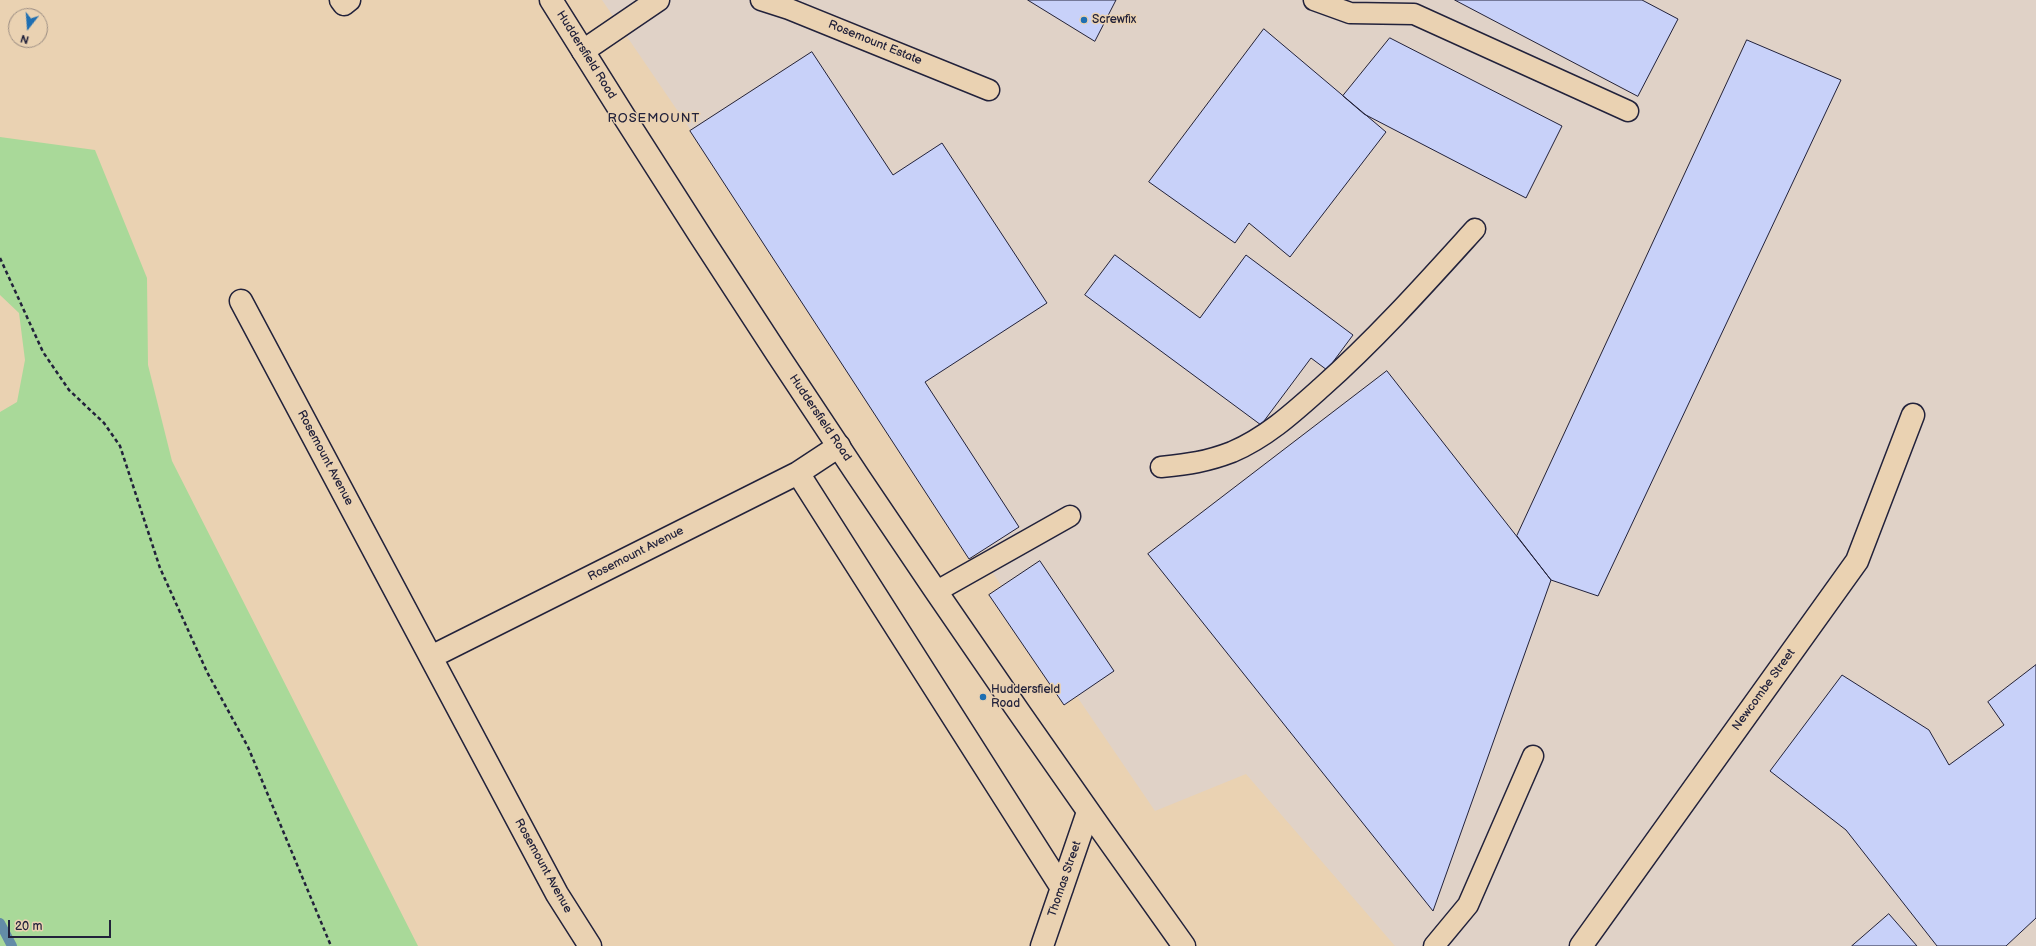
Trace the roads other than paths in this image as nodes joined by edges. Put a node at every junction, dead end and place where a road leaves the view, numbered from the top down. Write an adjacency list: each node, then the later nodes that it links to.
1 (341, 0): 2 (street)
2 (349, 0)
3 (551, 0): 7 (street, Huddersfield Road)
4 (658, 0): 7 (street)
5 (761, 0): 8 (lane, Rosemount Estate)
6 (1314, 0): 9 (lane)
7 (583, 51): 13 (street, Huddersfield Road)
8 (989, 90)
9 (1628, 111)
10 (1476, 229): 14 (lane)
11 (241, 301): 18 (street, Rosemount Avenue)
12 (1913, 415): 26 (street, Newcombe Street)
13 (839, 446): 15 (street, Rosemount Avenue); 17 (street, Huddersfield Road)
14 (1161, 466)
15 (798, 473): 18 (street, Rosemount Avenue); 21 (street)
16 (1070, 516): 17 (lane)
17 (938, 591): 20 (street, Huddersfield Road)
18 (431, 658): 22 (street, Rosemount Avenue)
19 (1533, 756): 25 (lane)
20 (1088, 812): 21 (street, Thomas Street); 24 (street, Huddersfield Road)
21 (1062, 888): 23 (street, Thomas Street)
22 (590, 946)
23 (1042, 946)
24 (1184, 946)
25 (1434, 946)
26 (1581, 946)

